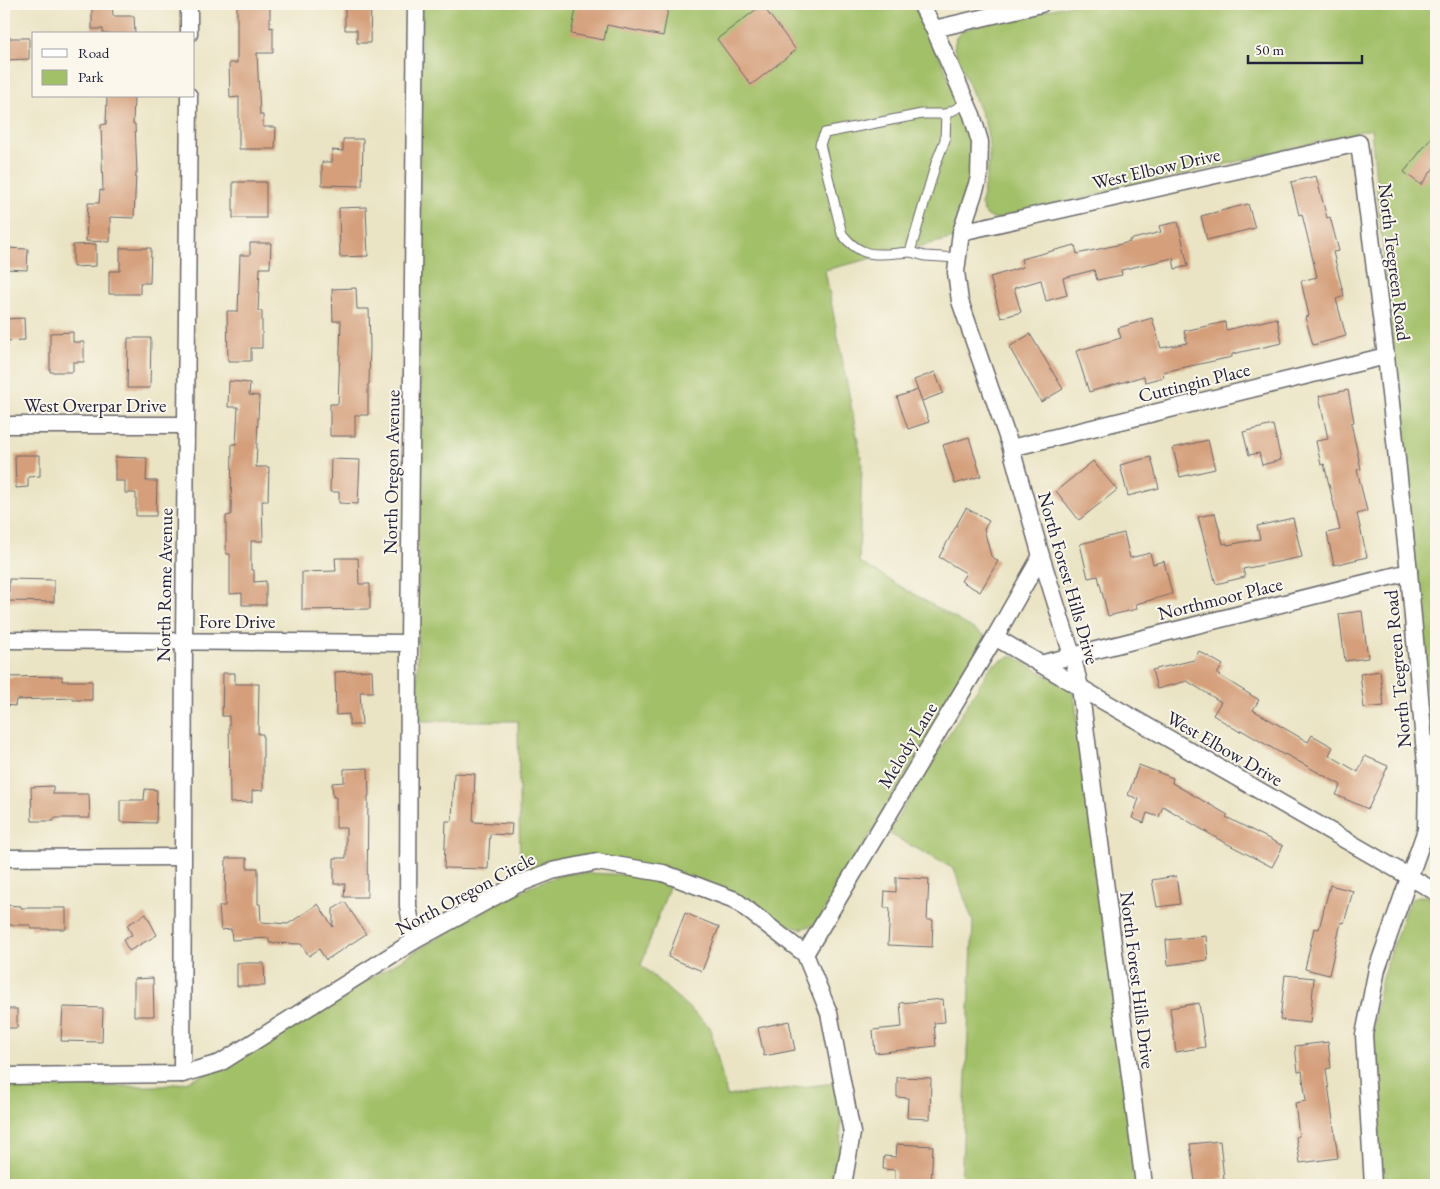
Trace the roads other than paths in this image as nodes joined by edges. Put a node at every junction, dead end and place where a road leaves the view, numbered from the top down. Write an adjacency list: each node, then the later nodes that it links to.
1 (189, 4): 6 (street)
2 (416, 4): 23 (street, North Oregon Avenue)
3 (921, 4): 5 (street, North Forest Hills Drive)
4 (1041, 4): 5 (street)
5 (934, 29): 8 (street, North Forest Hills Drive)
6 (189, 32)
7 (189, 98): 16 (street, North Rome Avenue)
8 (967, 103): 9 (lane); 11 (street, North Forest Hills Drive)
9 (946, 114): 12 (lane); 12 (lane)
10 (1359, 143): 11 (street, West Elbow Drive); 14 (street, North Teegreen Road)
11 (961, 232): 13 (street, North Forest Hills Drive)
12 (910, 252): 13 (lane)
13 (958, 258): 17 (street, North Forest Hills Drive)
14 (1386, 356): 17 (street, Cuttingin Place); 19 (street, North Teegreen Road)
15 (4, 425): 16 (street, West Overpar Drive)
16 (186, 425): 22 (street, North Rome Avenue)
17 (1011, 448): 18 (street, North Forest Hills Drive)
18 (1042, 556): 20 (street, Melody Lane); 24 (street, North Forest Hills Drive)
19 (1408, 572): 24 (street, Northmoor Place); 29 (street, North Teegreen Road)
20 (995, 637): 25 (street, West Elbow Drive); 32 (street, Melody Lane)
21 (4, 640): 22 (street, Fore Drive)
22 (184, 641): 23 (street, Fore Drive); 27 (street, North Rome Avenue)
23 (409, 643): 31 (street, North Oregon Avenue)
24 (1072, 655): 25 (street, Northmoor Place); 26 (street, North Forest Hills Drive)
25 (1040, 664): 26 (street, West Elbow Drive)
26 (1080, 687): 29 (street, West Elbow Drive); 36 (street, North Forest Hills Drive)
27 (182, 857): 28 (street); 33 (street, North Rome Avenue)
28 (4, 858)
29 (1411, 877): 30 (street, West Elbow Drive); 37 (street, North Teegreen Road)
30 (1436, 892)
31 (414, 941): 32 (street, North Oregon Circle); 33 (street, North Oregon Circle)
32 (805, 954): 35 (street)
33 (182, 1074): 34 (street, North Oregon Circle)
34 (4, 1076)
35 (843, 1185)
36 (1144, 1185)
37 (1373, 1185)

